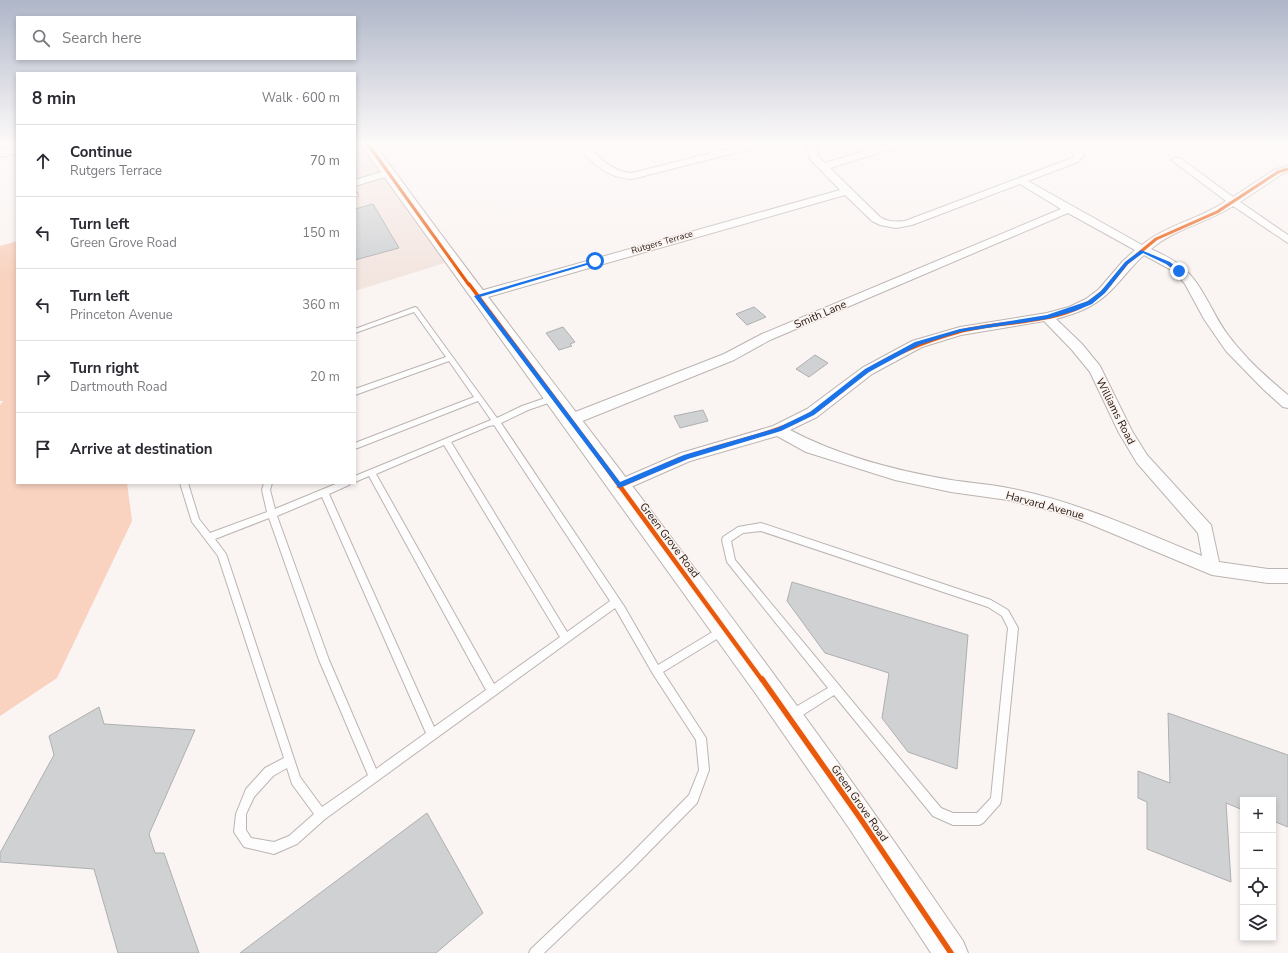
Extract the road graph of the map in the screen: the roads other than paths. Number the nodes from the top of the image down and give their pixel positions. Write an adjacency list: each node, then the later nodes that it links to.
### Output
1 (398, 187): 12 (street, Green Grove Road)
2 (843, 187): 7 (street)
3 (1004, 187): 7 (street)
4 (1032, 187): 9 (street)
5 (1212, 187): 8 (street)
6 (1254, 187): 8 (street)
7 (847, 191): 12 (street, Rutgers Terrace)
8 (1231, 202): 10 (street); 11 (street)
9 (1070, 209): 11 (street); 20 (street, Smith Lane)
10 (1288, 240)
11 (1143, 251): 13 (street); 19 (street)
12 (477, 296): 18 (street, Green Grove Road)
13 (1047, 317): 22 (street); 34 (street, Williams Road)
14 (356, 331): 15 (lane)
15 (450, 358): 16 (lane); 17 (lane)
16 (356, 392)
17 (479, 398): 21 (lane); 24 (lane)
18 (554, 398): 20 (street, Green Grove Road); 21 (lane)
19 (1288, 402)
20 (570, 420): 30 (street, Green Grove Road)
21 (496, 422): 23 (lane); 36 (lane)
22 (778, 430): 30 (street); 34 (street, Harvard Avenue)
23 (446, 441): 25 (lane); 38 (lane)
24 (356, 446)
25 (371, 472): 26 (lane); 41 (lane)
26 (356, 479)
27 (184, 484): 33 (lane)
28 (268, 484): 32 (lane)
29 (344, 484): 31 (lane)
30 (619, 486): 37 (street, Green Grove Road)
31 (324, 492): 32 (lane); 43 (lane)
32 (272, 514): 33 (lane); 45 (lane)
33 (209, 537): 44 (lane)
34 (1212, 568): 35 (street, Harvard Avenue)
35 (1288, 576)
36 (616, 602): 38 (lane); 39 (lane)
37 (725, 629): 39 (lane); 42 (street, Green Grove Road)
38 (566, 638): 41 (lane)
39 (656, 671): 47 (lane)
40 (835, 689): 40 (lane); 42 (lane)
41 (492, 691): 43 (lane)
42 (789, 717): 48 (street, Green Grove Road)
43 (432, 735): 45 (lane)
44 (289, 761): 46 (lane); 46 (lane)
45 (374, 776): 46 (lane)
46 (321, 815)
47 (534, 953)
48 (951, 953)

